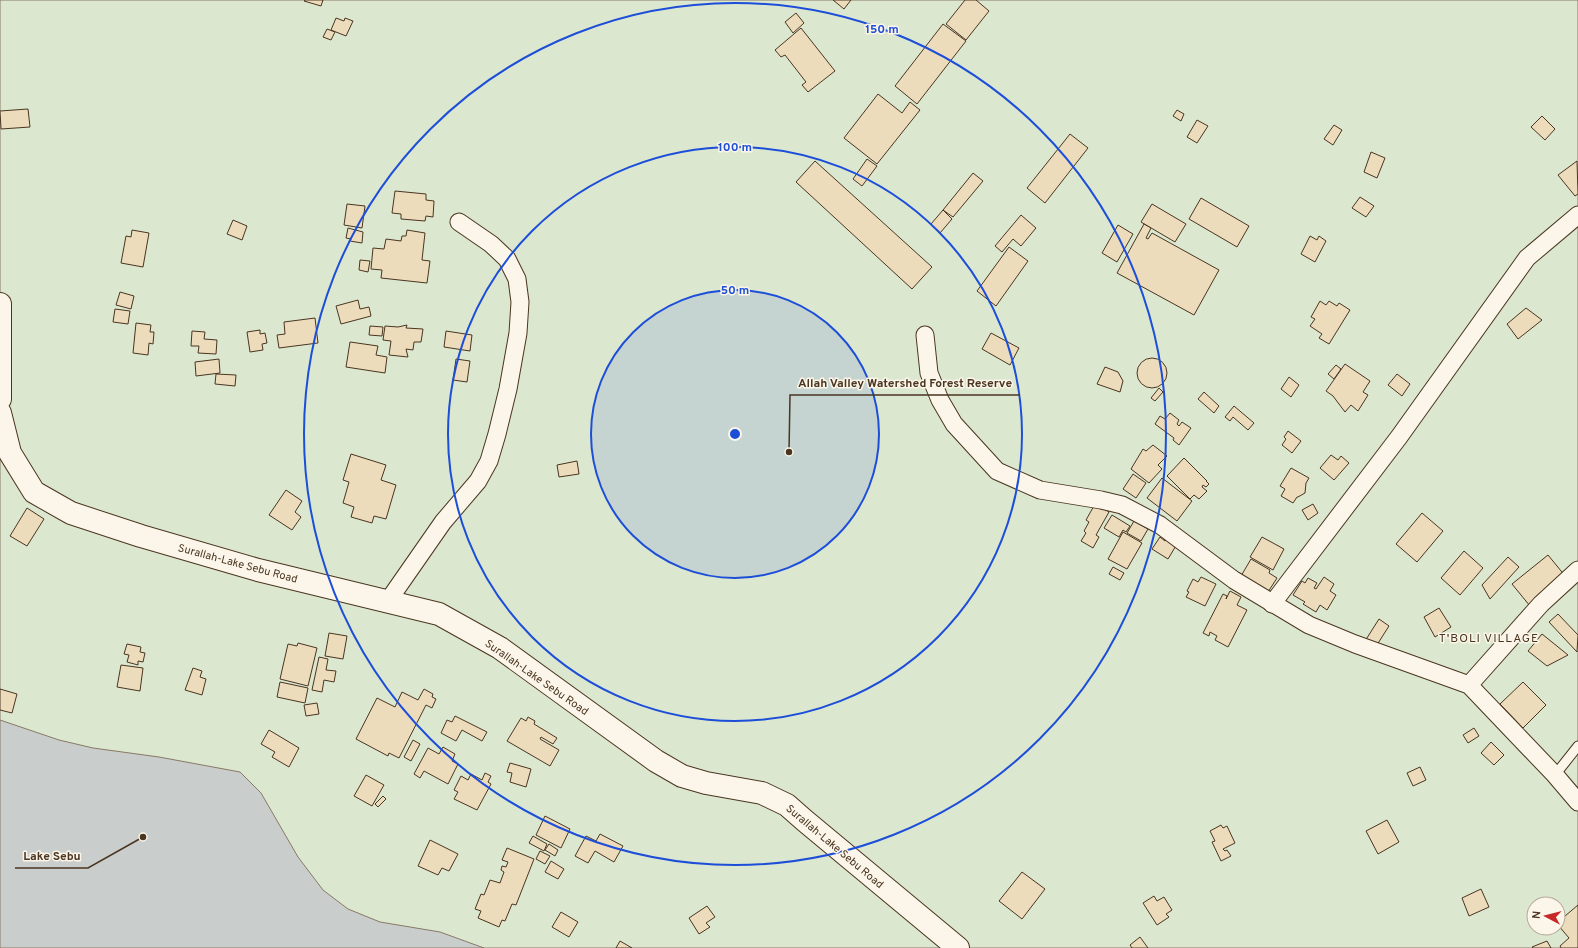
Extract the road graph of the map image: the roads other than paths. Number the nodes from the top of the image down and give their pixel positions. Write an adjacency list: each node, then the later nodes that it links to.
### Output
1 (1578, 215): 9 (street)
2 (459, 222): 8 (street)
3 (0, 304): 5 (main road)
4 (925, 335): 9 (street)
5 (0, 399)
6 (0, 413): 8 (main road, Surallah-Lake Sebu Road)
7 (1578, 570): 10 (street)
8 (388, 601): 14 (main road, Surallah-Lake Sebu Road)
9 (1272, 604): 10 (street)
10 (1469, 685): 12 (street)
11 (1578, 746): 12 (lane)
12 (1555, 775): 13 (street)
13 (1578, 802)
14 (958, 948)

